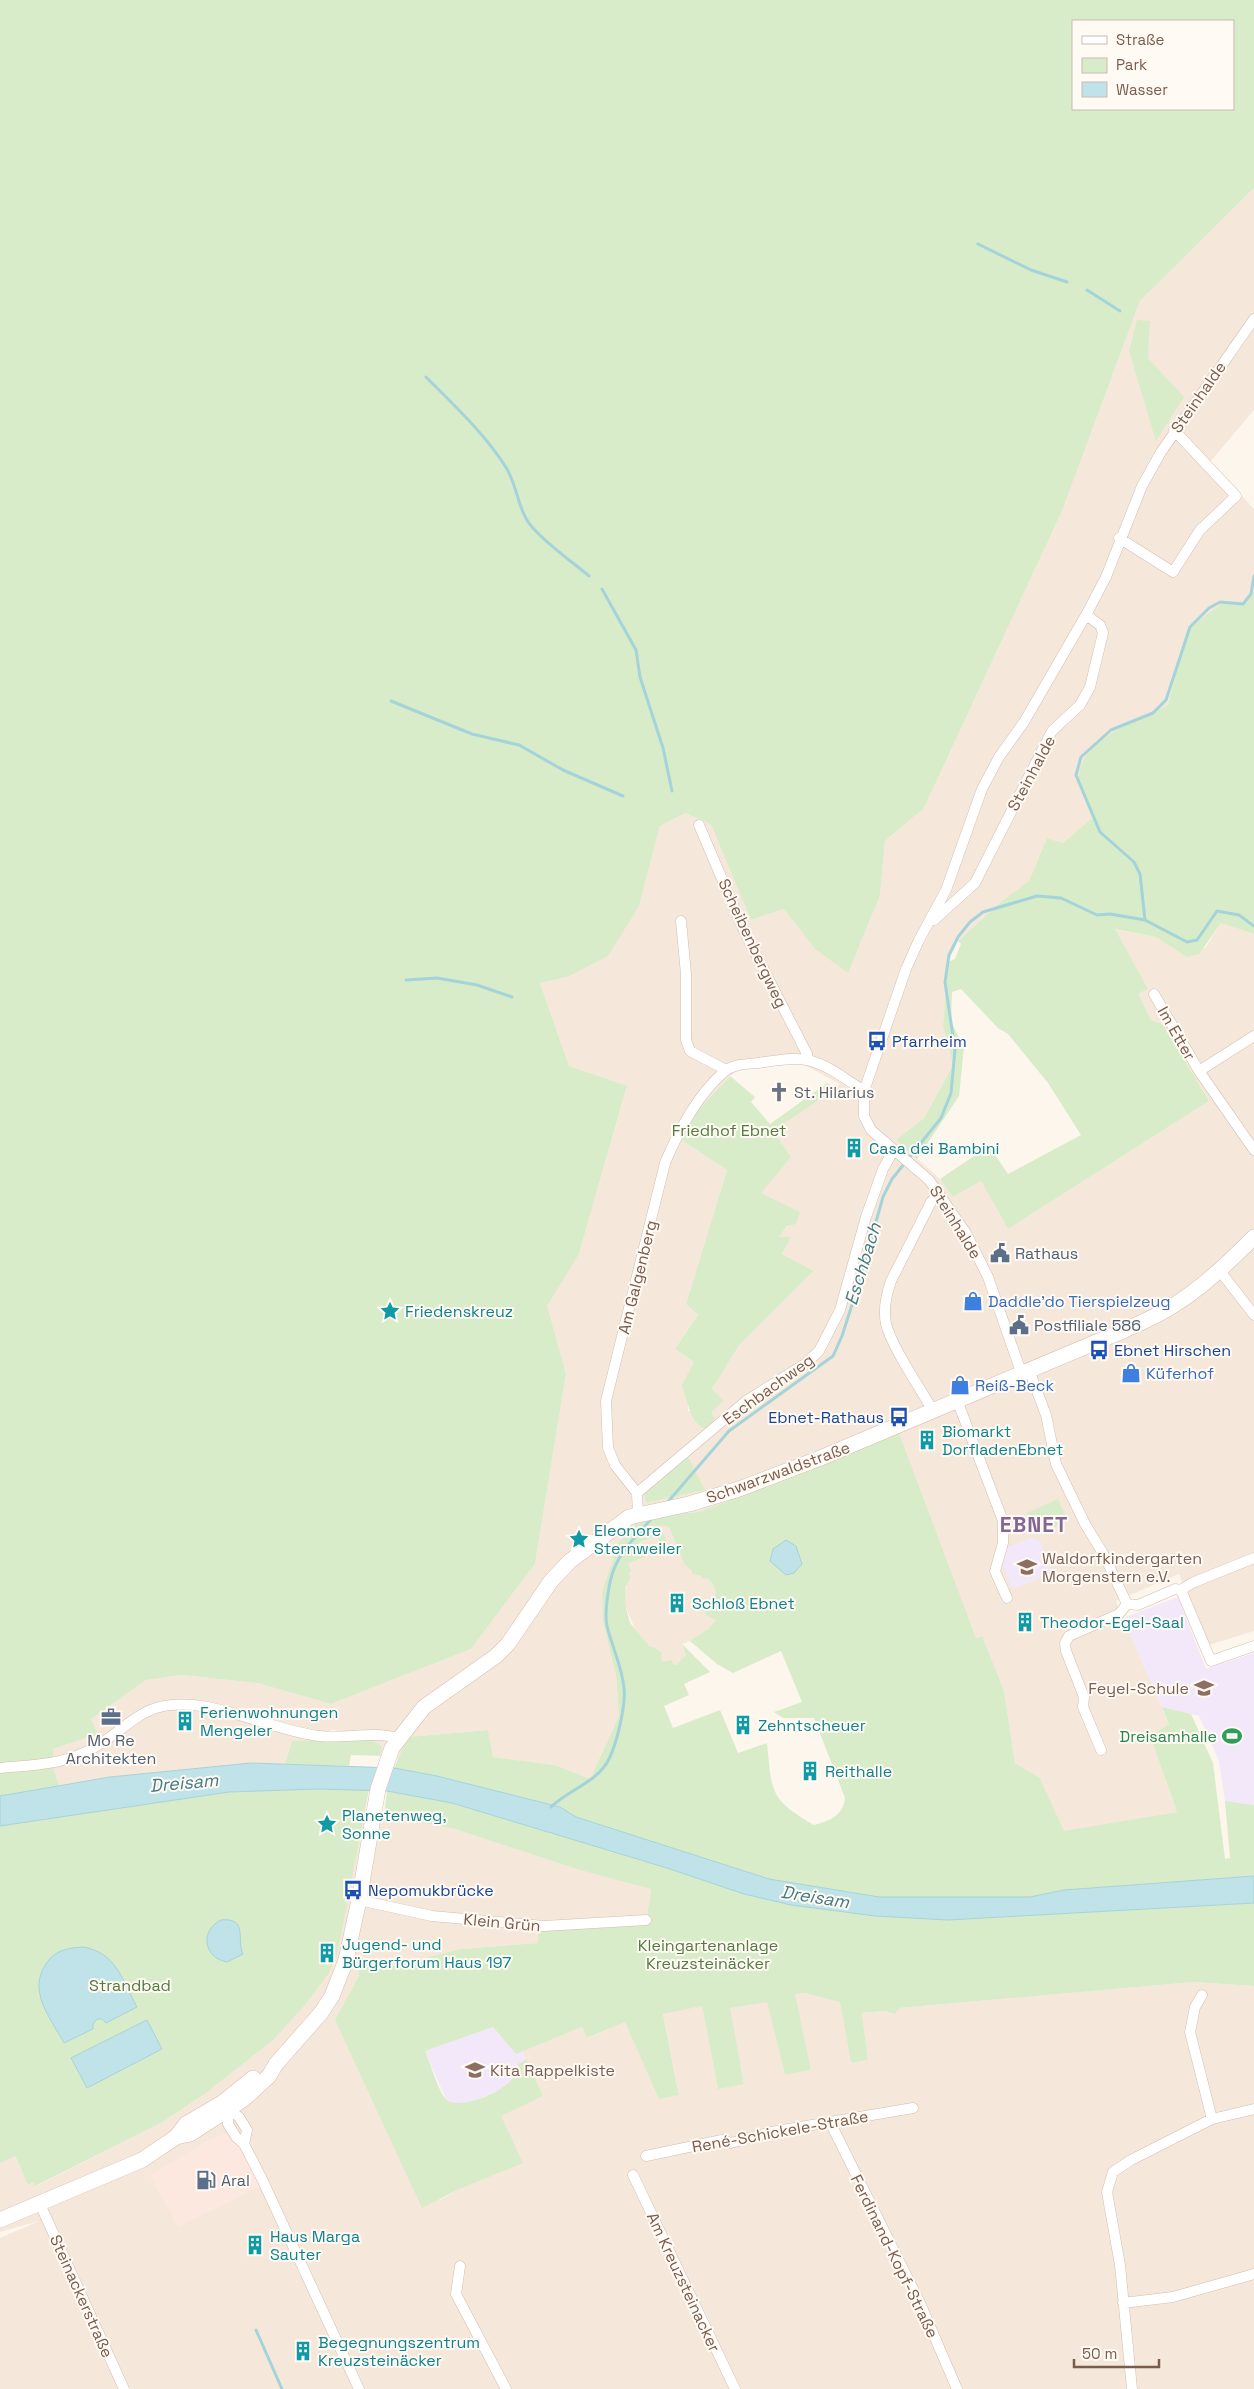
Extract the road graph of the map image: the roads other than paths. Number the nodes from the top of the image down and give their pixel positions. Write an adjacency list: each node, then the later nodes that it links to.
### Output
1 (1254, 319): 2 (street, Steinhalde)
2 (1174, 430): 3 (street, Steinhalde); 3 (street)
3 (1120, 538): 4 (street, Steinhalde)
4 (1086, 615): 7 (street, Steinhalde); 7 (street, Steinhalde)
5 (699, 824): 10 (street, Scheibenbergweg)
6 (681, 921): 11 (street)
7 (927, 926): 13 (street, Steinhalde)
8 (1154, 994): 12 (street, Im Etter)
9 (1254, 1036): 12 (street, Im Etter)
10 (808, 1060): 11 (street); 13 (street)
11 (726, 1070): 23 (street, Am Galgenberg)
12 (1199, 1071): 14 (street, Im Etter)
13 (864, 1090): 15 (street, Steinhalde)
14 (1254, 1150)
15 (896, 1153): 16 (street, Steinhalde); 23 (street, Eschbachweg)
16 (939, 1193): 20 (street, Steinhalde); 22 (street)
17 (1254, 1237): 18 (main road, Schwarzwaldstraße)
18 (1220, 1271): 19 (street); 20 (main road, Schwarzwaldstraße)
19 (1254, 1315)
20 (1025, 1371): 21 (main road, Schwarzwaldstraße); 28 (street, Steinhalde)
21 (957, 1400): 22 (main road, Schwarzwaldstraße); 27 (street)
22 (933, 1411): 24 (main road, Schwarzwaldstraße)
23 (637, 1493): 24 (street)
24 (641, 1514): 30 (main road, Schwarzwaldstraße)
25 (1254, 1558): 26 (street)
26 (1181, 1590): 28 (street); 29 (street)
27 (1007, 1598)
28 (1127, 1604): 31 (street)
29 (1254, 1646)
30 (398, 1738): 32 (street); 33 (main road, Schwarzwaldstraße)
31 (1101, 1750)
32 (0, 1768)
33 (359, 1900): 34 (street, Klein Grün); 36 (main road, Schwarzwaldstraße)
34 (646, 1920)
35 (1202, 1995): 39 (street)
36 (225, 2107): 43 (main road, Schwarzwaldstraße); 49 (street)
37 (914, 2108): 40 (street, René-Schickele-Straße)
38 (1254, 2109): 39 (street)
39 (1212, 2119): 47 (street)
40 (831, 2124): 41 (street, René-Schickele-Straße); 52 (street, Ferdinand-Kopf-Straße)
41 (646, 2156)
42 (633, 2175): 51 (street, Am Kreuzsteinacker)
43 (40, 2204): 44 (main road, Schwarzwaldstraße); 48 (street, Steinackerstraße)
44 (0, 2220)
45 (460, 2266): 50 (street)
46 (1254, 2274): 47 (street)
47 (1124, 2303): 53 (street)
48 (124, 2389)
49 (359, 2389)
50 (506, 2389)
51 (735, 2389)
52 (957, 2389)
53 (1132, 2389)

